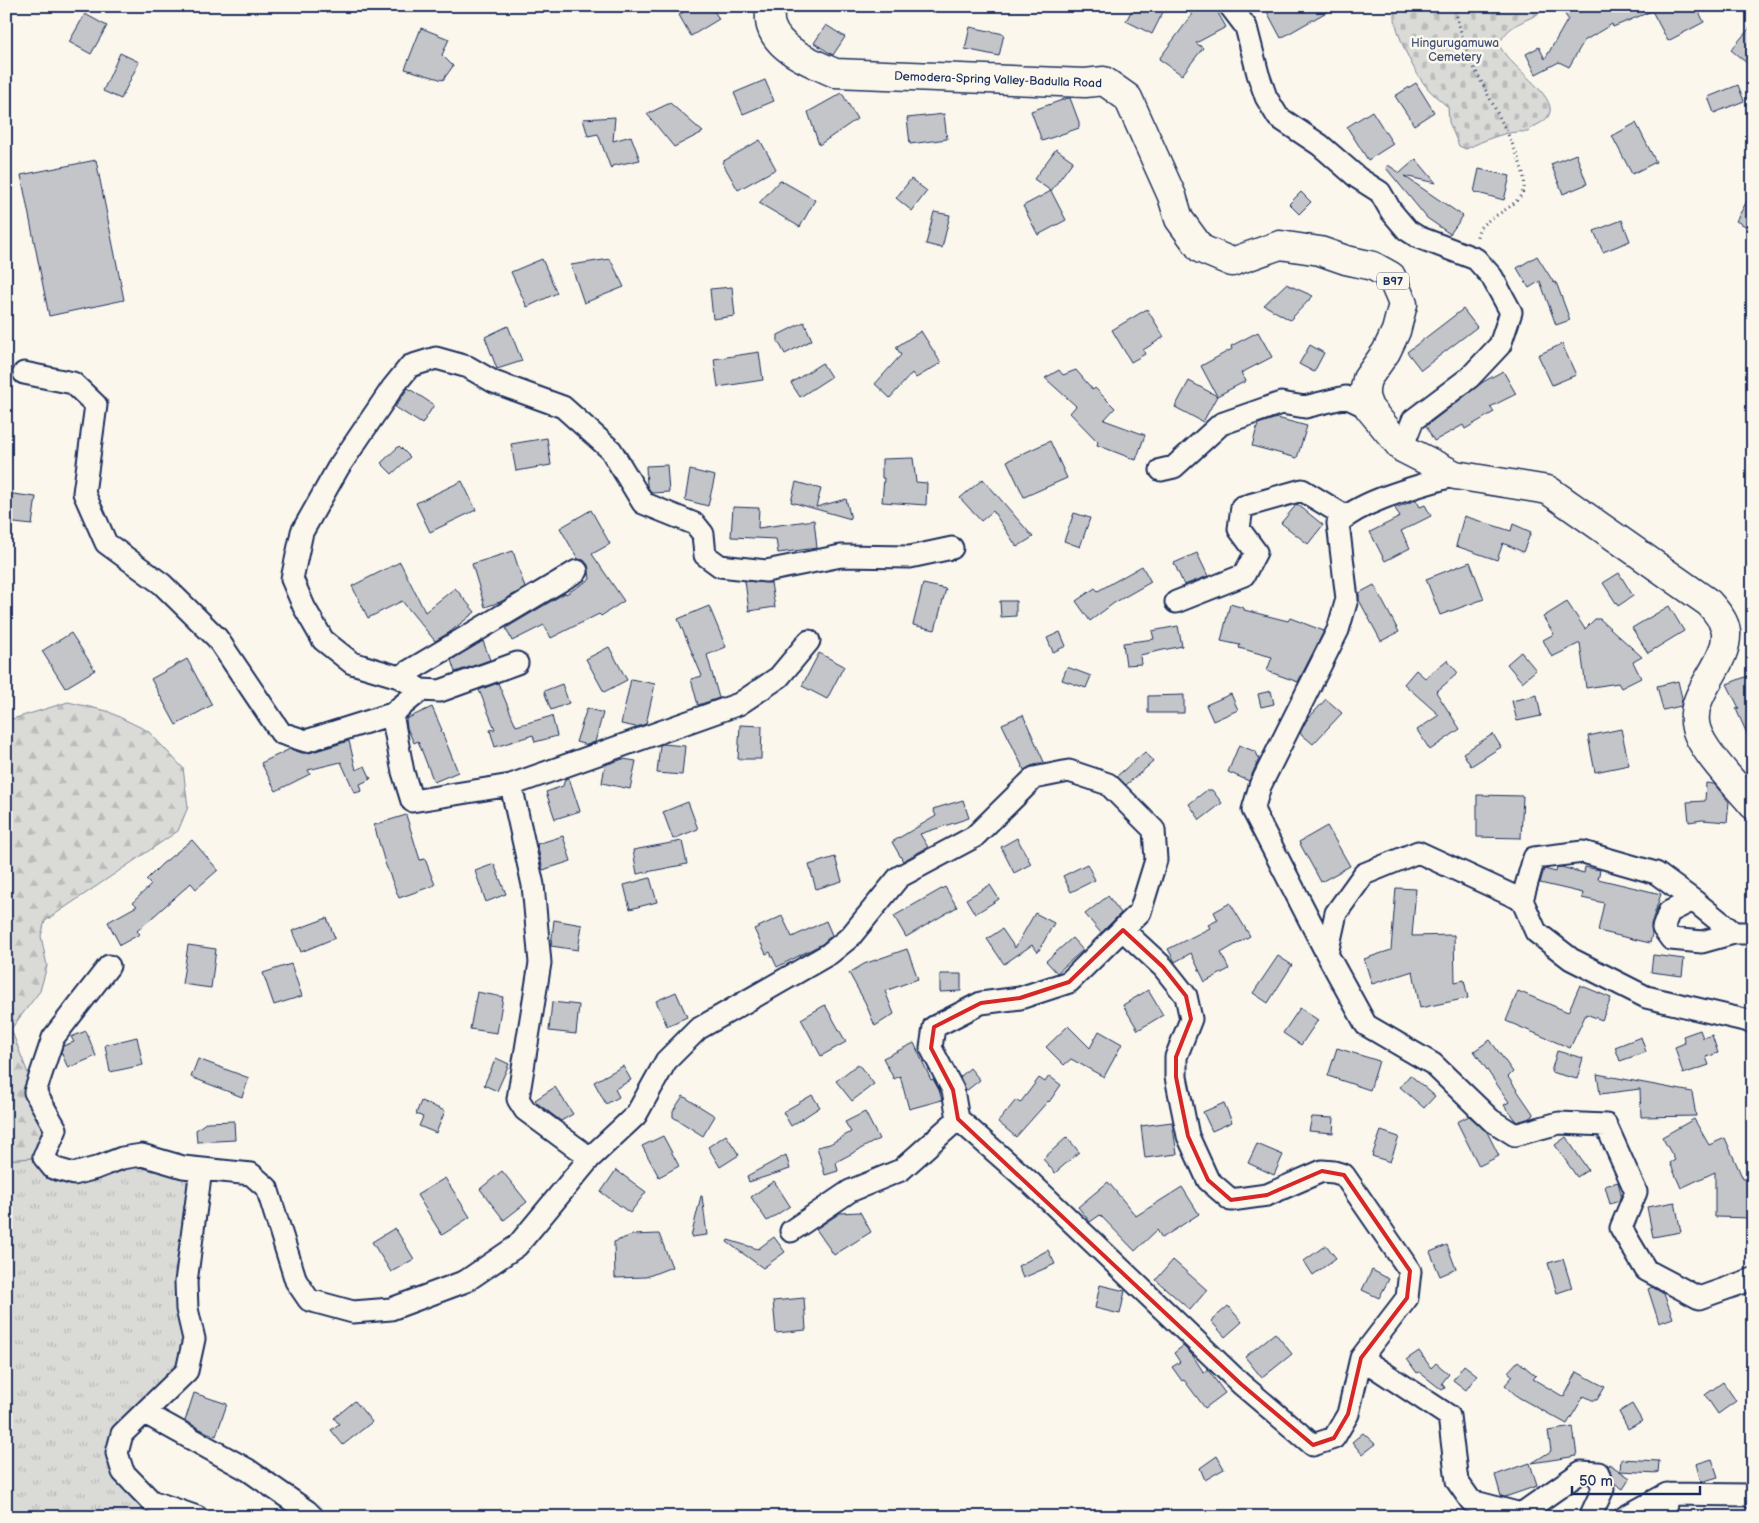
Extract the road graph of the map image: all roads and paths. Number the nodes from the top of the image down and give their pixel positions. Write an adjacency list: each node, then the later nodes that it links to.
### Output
1 (770, 6): 6 (main road, Demodera-Spring Valley-Badulla Road / B97)
2 (1230, 6): 4 (street)
3 (1454, 6): 4 (path)
4 (1470, 257): 7 (street)
5 (24, 373): 18 (street)
6 (1369, 408): 7 (main road); 8 (street)
7 (1402, 448): 9 (main road)
8 (1161, 470)
9 (1455, 475): 10 (street); 20 (main road)
10 (1345, 516): 13 (street); 25 (street)
11 (952, 548): 16 (street)
12 (577, 571): 16 (street)
13 (1176, 602)
14 (809, 641): 19 (street)
15 (517, 663): 17 (street)
16 (400, 677): 17 (street)
17 (421, 690): 18 (street)
18 (392, 714): 19 (street)
19 (511, 785): 29 (street)
20 (1753, 805)
21 (1522, 900): 22 (street); 25 (street); 27 (street)
22 (1693, 900): 24 (street); 24 (street)
23 (1123, 930): 28 (street); 29 (street); 33 (street)
24 (1743, 933)
25 (1326, 954): 32 (street)
26 (109, 966): 30 (street)
27 (1753, 1022)
28 (958, 1119): 31 (street); 33 (street)
29 (590, 1158): 30 (street)
30 (201, 1169): 34 (street)
31 (791, 1231)
32 (1753, 1279)
33 (1362, 1358): 39 (street)
34 (145, 1413): 37 (street); 38 (street)
35 (1667, 1494): 36 (street); 40 (street); 41 (street)
36 (1753, 1498)
37 (197, 1517)
38 (313, 1517)
39 (1590, 1517)
40 (1625, 1517)
41 (1661, 1517)

